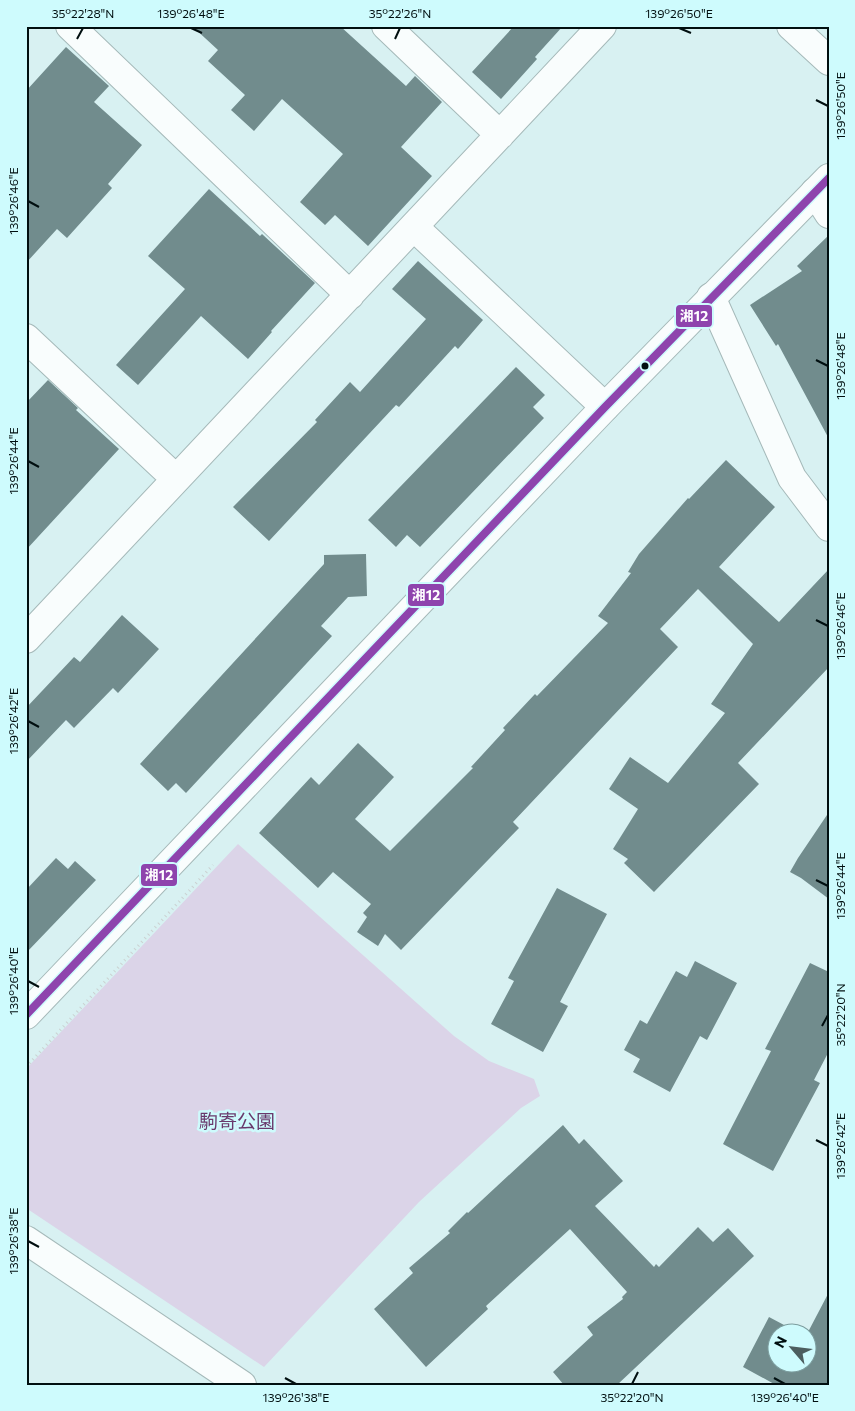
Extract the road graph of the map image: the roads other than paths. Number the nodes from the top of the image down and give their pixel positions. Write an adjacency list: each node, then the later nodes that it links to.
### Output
1 (70, 26): 9 (street)
2 (386, 26): 6 (street)
3 (602, 26): 6 (street)
4 (791, 26): 5 (street)
5 (829, 61)
6 (500, 135): 8 (street)
7 (824, 195): 10 (street)
8 (414, 227): 9 (street); 12 (street)
9 (350, 295): 13 (street)
10 (711, 297): 12 (street); 14 (street)
11 (26, 338): 13 (street)
12 (605, 407): 16 (street)
13 (176, 478): 15 (street)
14 (829, 528)
15 (27, 638)
16 (26, 1015)
17 (26, 1240): 18 (street)
18 (242, 1385)

